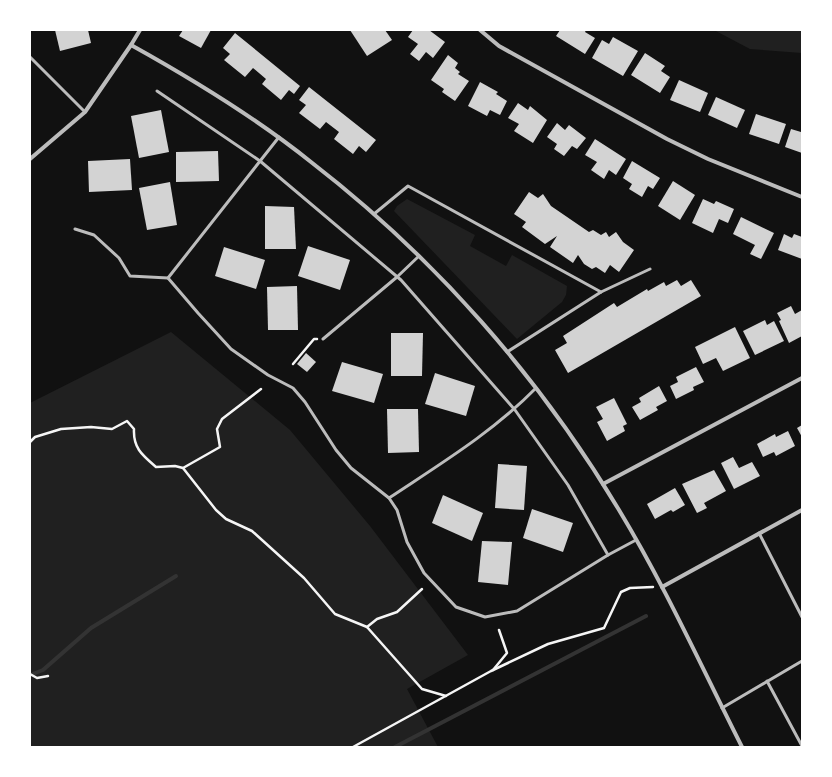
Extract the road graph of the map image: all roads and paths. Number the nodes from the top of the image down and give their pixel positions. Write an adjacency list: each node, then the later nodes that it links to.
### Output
1 (140, 30): 3 (street)
2 (480, 30): 10 (street)
3 (132, 45): 6 (street); 7 (street)
4 (30, 57): 6 (lane)
5 (157, 91): 9 (lane)
6 (85, 112): 8 (street)
7 (279, 137): 9 (lane); 11 (street)
8 (30, 159)
9 (260, 161): 15 (lane); 16 (lane)
10 (802, 197)
11 (374, 214): 13 (street); 17 (lane)
12 (75, 229): 16 (lane)
13 (419, 256): 15 (lane); 19 (street)
14 (650, 268): 17 (lane)
15 (397, 277): 18 (lane); 24 (lane)
16 (168, 278): 28 (lane)
17 (600, 292): 19 (lane)
18 (323, 339): 20 (path)
19 (507, 352): 22 (street)
20 (293, 364)
21 (802, 378): 27 (street)
22 (536, 388): 24 (lane); 27 (street)
23 (261, 389): 26 (path)
24 (515, 410): 28 (lane); 32 (lane)
25 (30, 442): 26 (path)
26 (183, 468): 36 (path)
27 (603, 484): 31 (street)
28 (389, 498): 32 (lane)
29 (802, 510): 30 (street)
30 (760, 533): 33 (street); 35 (lane)
31 (636, 540): 32 (lane); 33 (street)
32 (608, 555)
33 (662, 587): 39 (path); 44 (street)
34 (422, 589): 36 (path)
35 (802, 618)
36 (367, 627): 43 (path)
37 (499, 630): 39 (path)
38 (802, 661): 42 (lane)
39 (492, 671): 43 (path)
40 (30, 674): 41 (path)
41 (48, 676)
42 (768, 681): 44 (lane); 45 (lane)
43 (446, 696): 46 (path)
44 (722, 708): 47 (street)
45 (802, 746)
46 (353, 747)
47 (742, 747)

